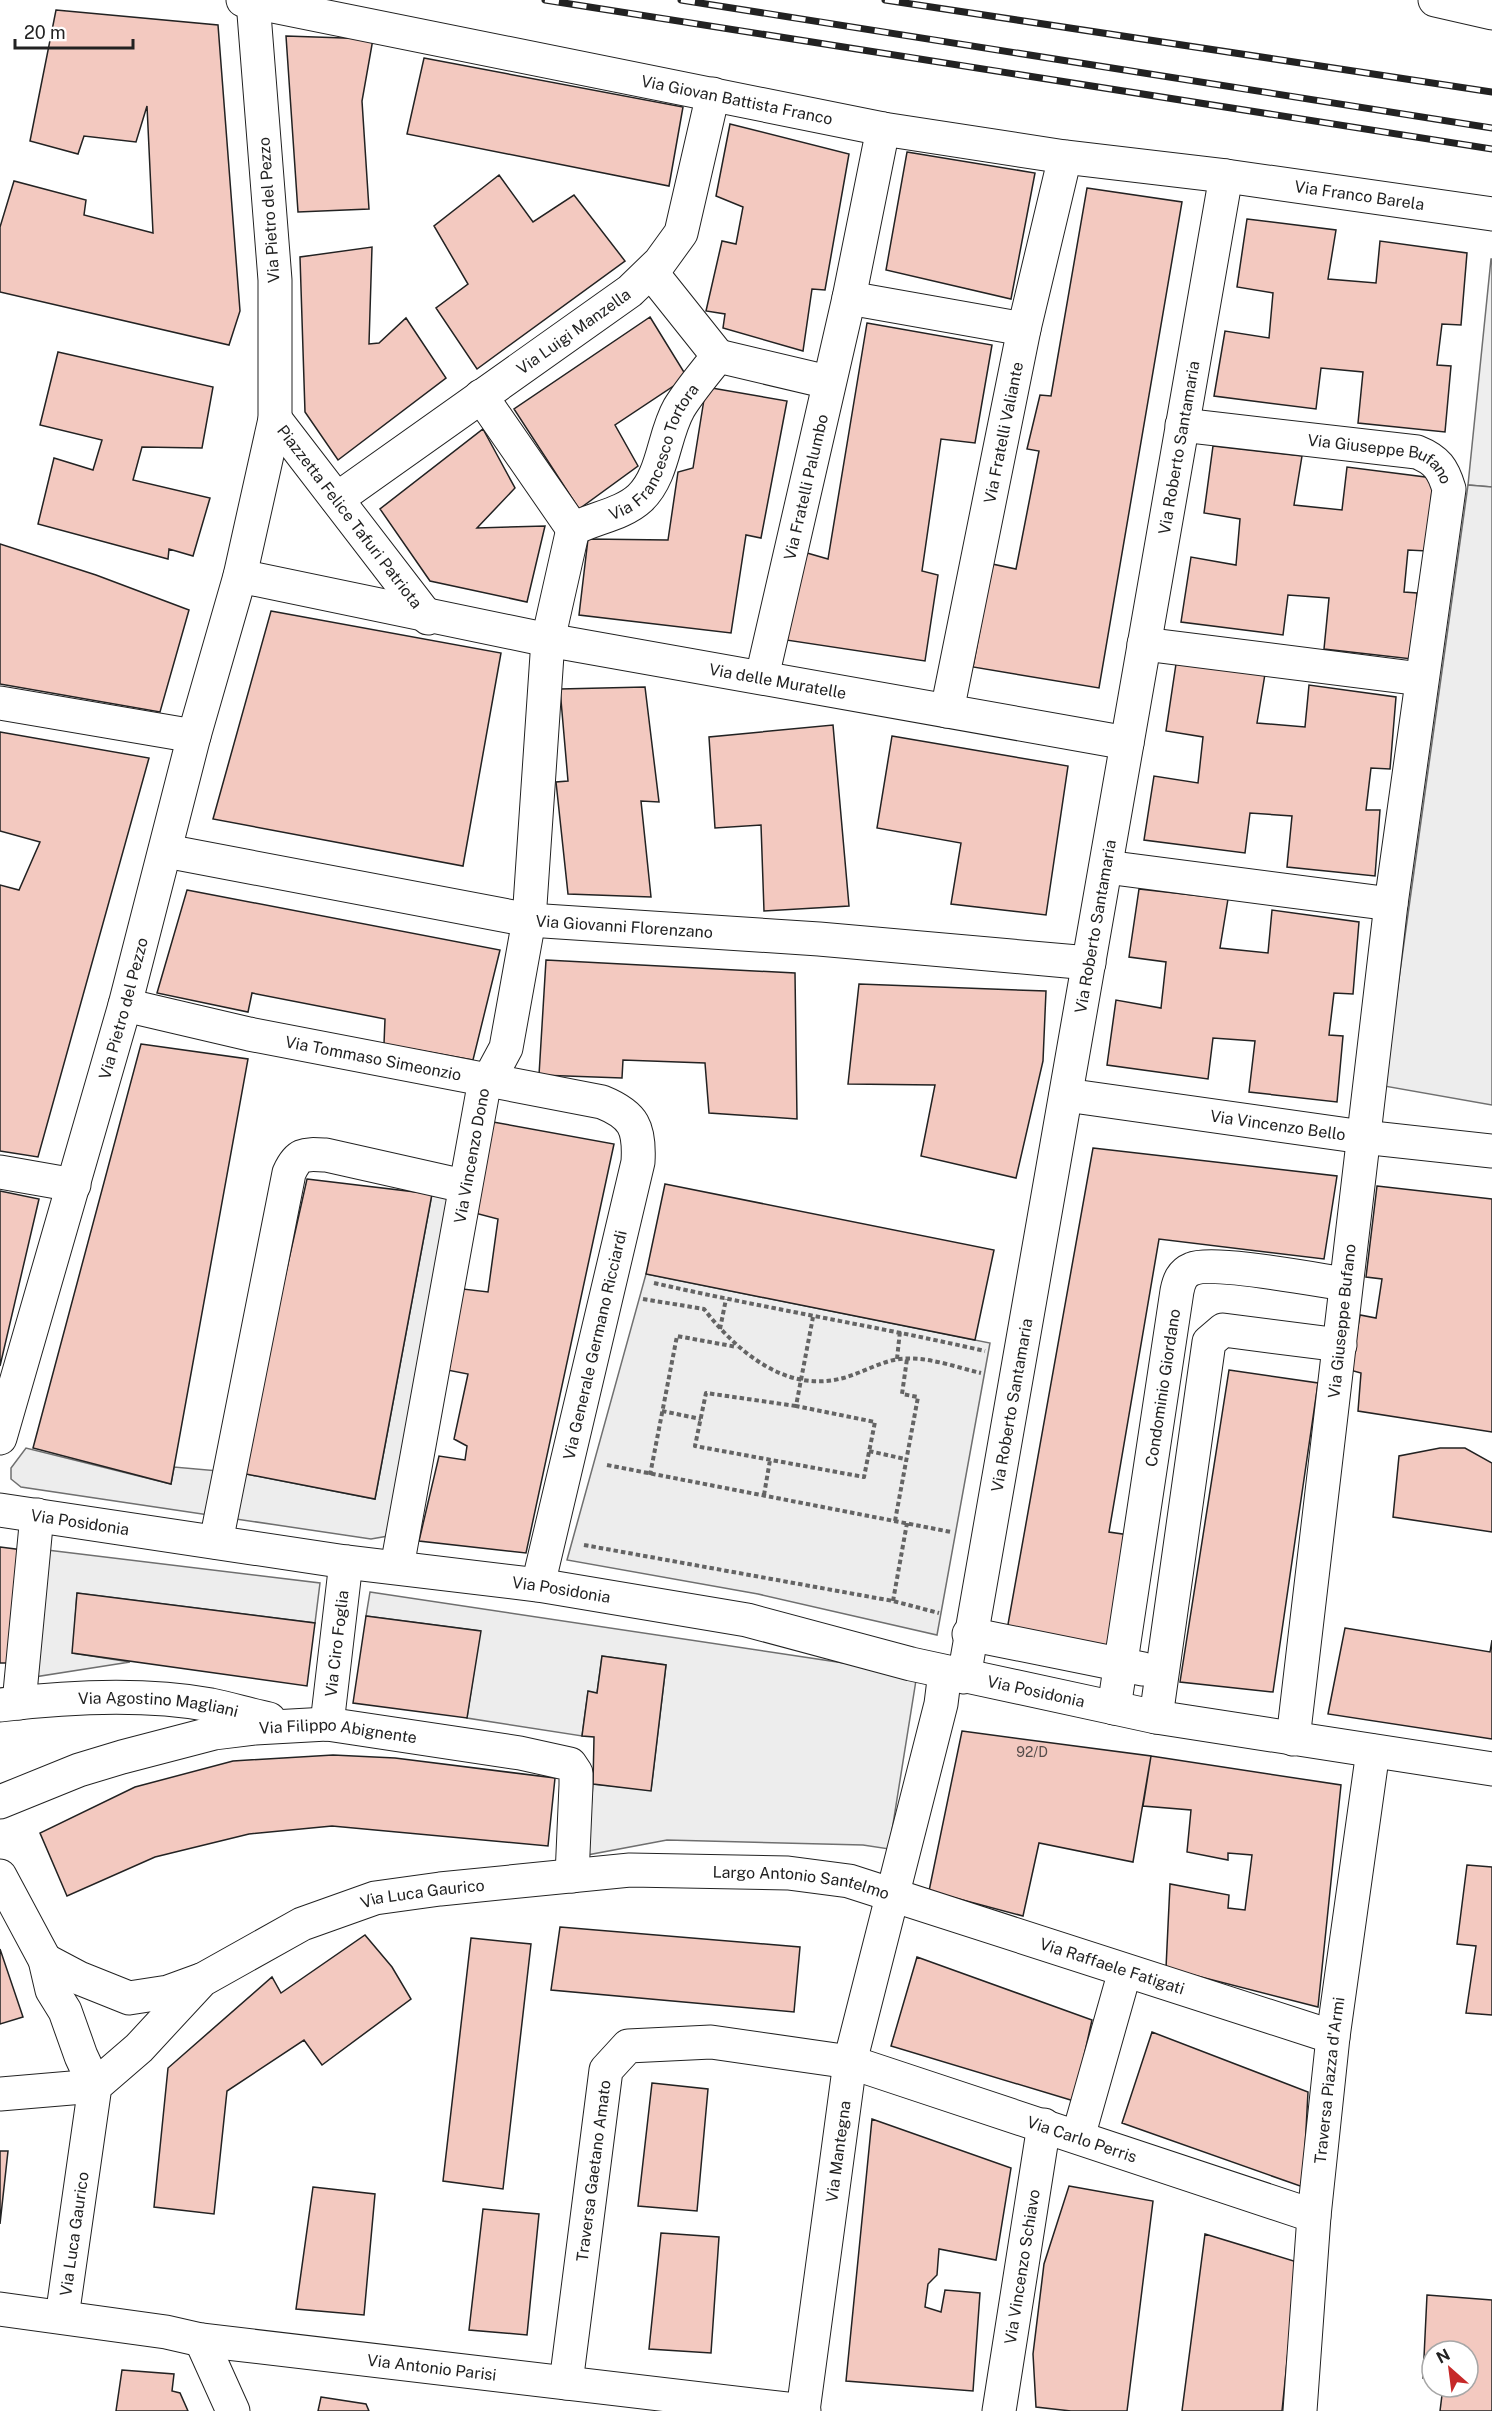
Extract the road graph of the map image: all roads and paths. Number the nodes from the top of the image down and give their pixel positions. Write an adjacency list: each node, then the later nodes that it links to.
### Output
1 (1435, 0): 3 (street)
2 (248, 1): 4 (street, Via Giovan Battista Franco); 15 (street, Via Pietro del Pezzo)
3 (1492, 13)
4 (713, 94): 5 (street, Via Giovan Battista Franco); 9 (street, Via Luigi Manzella)
5 (882, 129): 6 (street, Via Giovan Battista Franco); 10 (street, Via Fratelli Palumbo)
6 (1065, 157): 7 (street, Via Giovan Battista Franco); 11 (street, Via Fratelli Valiante)
7 (1226, 176): 8 (street, Via Franco Barela); 16 (street, Via Roberto Santamaria)
8 (1492, 214)
9 (651, 272): 12 (street); 14 (street, Via Luigi Manzella)
10 (849, 298): 11 (street); 13 (street, Via Fratelli Palumbo)
11 (1024, 329): 26 (street, Via Fratelli Valiante)
12 (718, 356): 13 (street); 18 (street, Via Francesco Tortora)
13 (828, 382): 23 (street, Via Fratelli Palumbo)
14 (481, 396): 17 (street, Via Luigi Manzella); 18 (street)
15 (275, 419): 17 (street, Piazzetta Felice Tafuri Patriota); 19 (street, Piazzetta Felice Tafuri Patriota)
16 (1182, 425): 22 (street, Via Roberto Santamaria); 24 (street, Via Giuseppe Bufano)
17 (337, 500): 20 (street, Piazzetta Felice Tafuri Patriota)
18 (573, 529): 21 (street)
19 (240, 576): 20 (street, Piazzetta Felice Tafuri Patriota); 27 (street, Via Pietro del Pezzo)
20 (428, 618): 21 (street, Via delle Muratelle)
21 (548, 640): 23 (street, Via delle Muratelle); 32 (street, Via Vincenzo Dono)
22 (1144, 644): 24 (street); 28 (street, Via Roberto Santamaria)
23 (762, 677): 26 (street, Via delle Muratelle)
24 (1421, 679): 31 (street, Via Giuseppe Bufano)
25 (0, 703): 27 (street)
26 (947, 711): 28 (street, Via delle Muratelle)
27 (194, 736): 29 (street, Via Pietro del Pezzo)
28 (1127, 743): 30 (street, Via Roberto Santamaria)
29 (166, 851): 32 (street, Via Giovanni Florenzano); 34 (street, Via Pietro del Pezzo)
30 (1106, 867): 31 (street); 33 (street, Via Roberto Santamaria)
31 (1392, 904): 38 (street, Via Giuseppe Bufano)
32 (529, 921): 33 (street, Via Giovanni Florenzano); 35 (street, Via Vincenzo Dono)
33 (1089, 963): 36 (street, Via Roberto Santamaria)
34 (125, 1005): 35 (street, Via Tommaso Simeonzio); 41 (street, Via Pietro del Pezzo)
35 (485, 1080): 37 (street, Via Tommaso Simeonzio); 42 (street, Via Vincenzo Dono)
36 (1066, 1095): 38 (street, Via Vincenzo Bello); 79 (street, Via Roberto Santamaria)
37 (621, 1110): 76 (street, Via Generale Germano Ricciardi)
38 (1363, 1137): 39 (street, Via Vincenzo Bello); 44 (street, Via Giuseppe Bufano)
39 (1492, 1151)
40 (0, 1172): 41 (street)
41 (74, 1185): 60 (street, Via Pietro del Pezzo)
42 (464, 1186): 72 (street); 75 (street, Via Vincenzo Dono)
43 (654, 1283): 46 (path)
44 (1345, 1284): 50 (street, Via Giuseppe Bufano); 80 (street, Condominio Giordano)
45 (639, 1299): 48 (path)
46 (726, 1299): 47 (path); 48 (path)
47 (813, 1317): 49 (path); 56 (path)
48 (720, 1329): 51 (path)
49 (900, 1332): 52 (path); 53 (path)
50 (1340, 1345): 81 (street); 88 (street, Via Giuseppe Bufano)
51 (738, 1347): 56 (path); 58 (path)
52 (987, 1352)
53 (897, 1359): 54 (path); 56 (path)
54 (908, 1359): 55 (path); 62 (path)
55 (983, 1373)
56 (800, 1380): 57 (path)
57 (796, 1406): 59 (path); 61 (path)
58 (662, 1411): 59 (path); 65 (path)
59 (701, 1419): 63 (path)
60 (0, 1438)
61 (869, 1451): 62 (path); 63 (path)
62 (905, 1459): 69 (path)
63 (770, 1460): 66 (path)
64 (607, 1466): 65 (path)
65 (650, 1475): 66 (path)
66 (764, 1495): 69 (path)
67 (0, 1510): 68 (street, Via Posidonia)
68 (37, 1515): 72 (street, Via Posidonia); 83 (street, Via Agostino Magliani)
69 (895, 1521): 70 (path)
70 (907, 1523): 71 (path); 77 (path)
71 (956, 1533)
72 (216, 1542): 74 (street, Via Posidonia)
73 (579, 1544): 77 (path)
74 (346, 1562): 75 (street, Via Posidonia); 86 (street, Via Ciro Foglia)
75 (397, 1567): 76 (street, Via Posidonia)
76 (538, 1585): 82 (street, Via Posidonia)
77 (893, 1601): 78 (path)
78 (941, 1613)
79 (969, 1634): 80 (street); 82 (street, Via Roberto Santamaria)
80 (1121, 1666): 81 (street); 84 (street)
81 (1163, 1672): 85 (street)
82 (955, 1674): 84 (street, Via Posidonia); 95 (street, Largo Antonio Santelmo)
83 (9, 1704): 87 (street, Via Agostino Magliani)
84 (1114, 1708): 85 (street, Via Posidonia)
85 (1156, 1717): 88 (street, Via Posidonia)
86 (327, 1724): 87 (street, Via Filippo Abignente); 94 (street, Via Filippo Abignente)
87 (294, 1725): 91 (street, Via Filippo Abignente)
88 (1293, 1739): 89 (street, Via Posidonia)
89 (1373, 1751): 90 (street, Via Posidonia); 99 (street, Traversa Piazza d'Armi)
90 (1492, 1769)
91 (0, 1802)
92 (661, 1869): 94 (street, Via Luca Gaurico); 95 (street, Largo Antonio Santelmo)
93 (0, 1876): 96 (street)
94 (572, 1876): 98 (street, Via Luca Gaurico)
95 (894, 1893): 97 (street, Via Raffaele Fatigati); 100 (street, Via Mantegna)
96 (45, 1960): 98 (street, Via Luca Gaurico); 101 (street)
97 (1125, 1971): 99 (street, Via Raffaele Fatigati); 104 (street)
98 (202, 1980): 101 (street, Via Luca Gaurico)
99 (1333, 2037): 105 (street, Traversa Piazza d'Armi)
100 (850, 2062): 103 (street, Via Carlo Perris); 109 (street, Traversa Gaetano Amato); 111 (street, Via Mantegna)
101 (95, 2086): 102 (street); 107 (street, Via Luca Gaurico)
102 (0, 2094)
103 (1044, 2125): 104 (street, Via Carlo Perris); 112 (street, Via Vincenzo Schiavo)
104 (1078, 2137): 105 (street, Via Carlo Perris)
105 (1314, 2216): 113 (street, Traversa Piazza d'Armi)
106 (0, 2309): 107 (street, Via Antonio Parisi)
107 (62, 2317): 108 (street, Via Antonio Parisi)
108 (201, 2340): 109 (street, Via Antonio Parisi); 110 (street)
109 (566, 2383): 111 (street, Via Antonio Parisi)
110 (233, 2411)
111 (804, 2411)
112 (999, 2411)
113 (1300, 2411)

